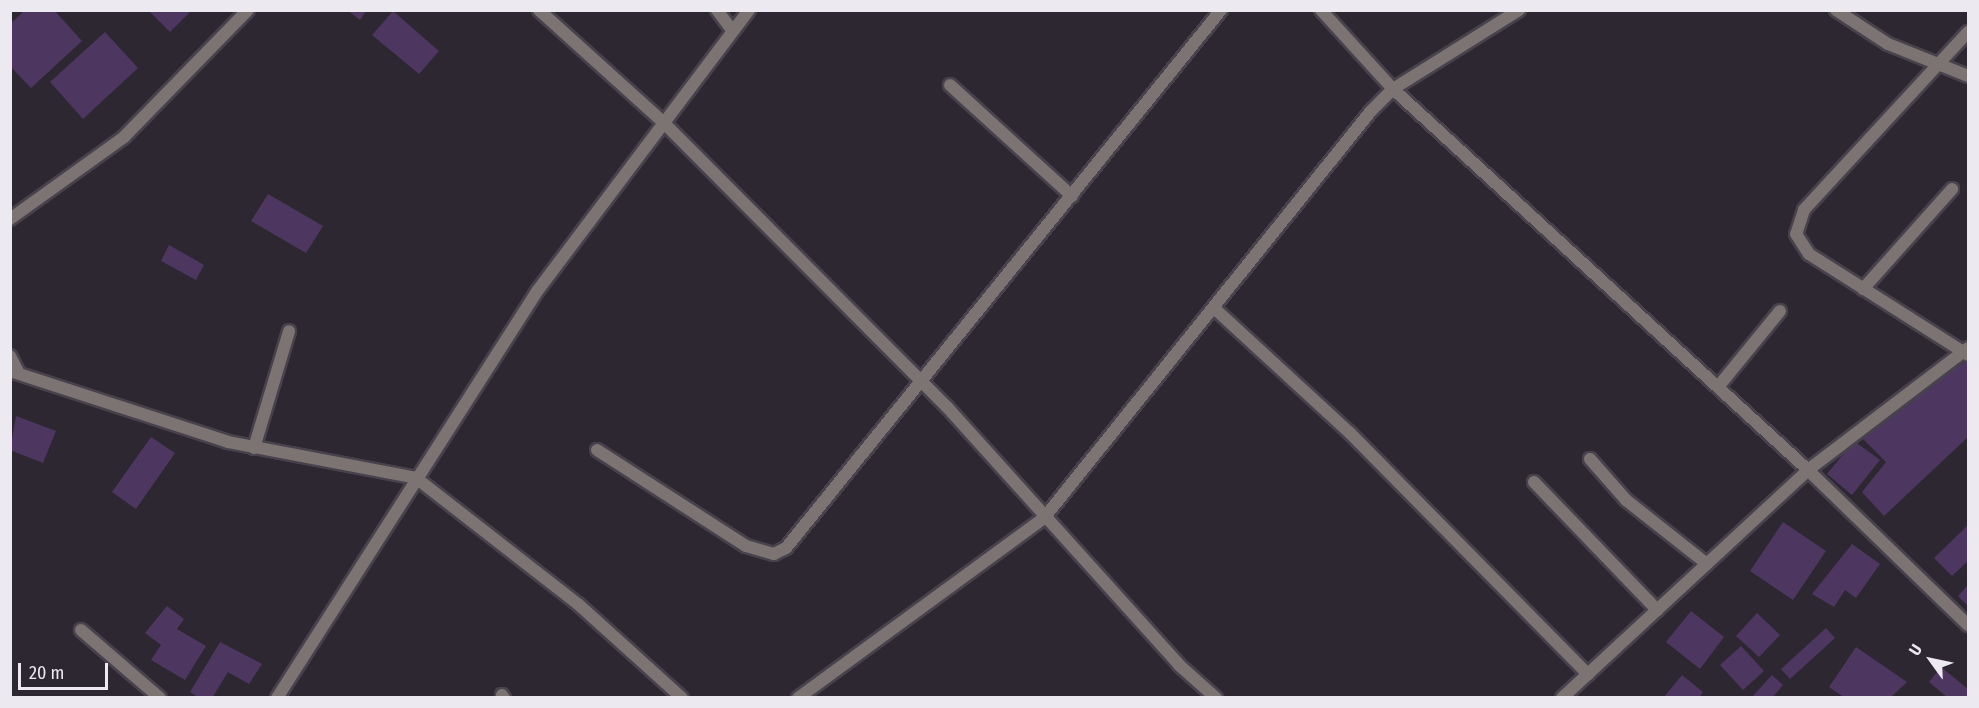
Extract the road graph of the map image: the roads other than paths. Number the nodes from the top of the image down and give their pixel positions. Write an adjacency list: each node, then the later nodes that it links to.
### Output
1 (249, 10): 18 (street)
2 (539, 10): 15 (street)
3 (717, 10): 9 (street)
4 (749, 10): 9 (street)
5 (1221, 10): 17 (street)
6 (1321, 10): 14 (street)
7 (1519, 10): 14 (street)
8 (1836, 10): 11 (street)
9 (733, 31): 15 (street)
10 (1968, 32): 11 (street)
11 (1941, 65): 12 (street); 19 (street)
12 (1968, 76)
13 (950, 85): 17 (street)
14 (1394, 89): 20 (street); 27 (street)
15 (662, 121): 26 (street); 32 (street)
16 (1952, 189): 19 (street)
17 (1072, 196): 26 (street)
18 (10, 219)
19 (1863, 289): 23 (street)
20 (1215, 309): 34 (street); 39 (street)
21 (1780, 311): 27 (street)
22 (289, 331): 28 (street)
23 (1967, 352): 31 (street)
24 (10, 356): 25 (street)
25 (14, 372): 28 (street)
26 (919, 379): 29 (street); 34 (street)
27 (1718, 387): 31 (street)
28 (254, 448): 32 (street)
29 (597, 450)
30 (1590, 459): 35 (street)
31 (1808, 470): 35 (street); 37 (street)
32 (416, 478): 41 (street); 42 (street)
33 (1534, 482): 36 (street)
34 (1044, 518): 43 (street); 44 (street)
35 (1707, 564): 36 (street)
36 (1657, 610): 39 (street)
37 (1968, 625)
38 (81, 630): 40 (street)
39 (1588, 674): 45 (street)
40 (160, 698)
41 (277, 698)
42 (682, 698)
43 (798, 698)
44 (1216, 698)
45 (1562, 698)

